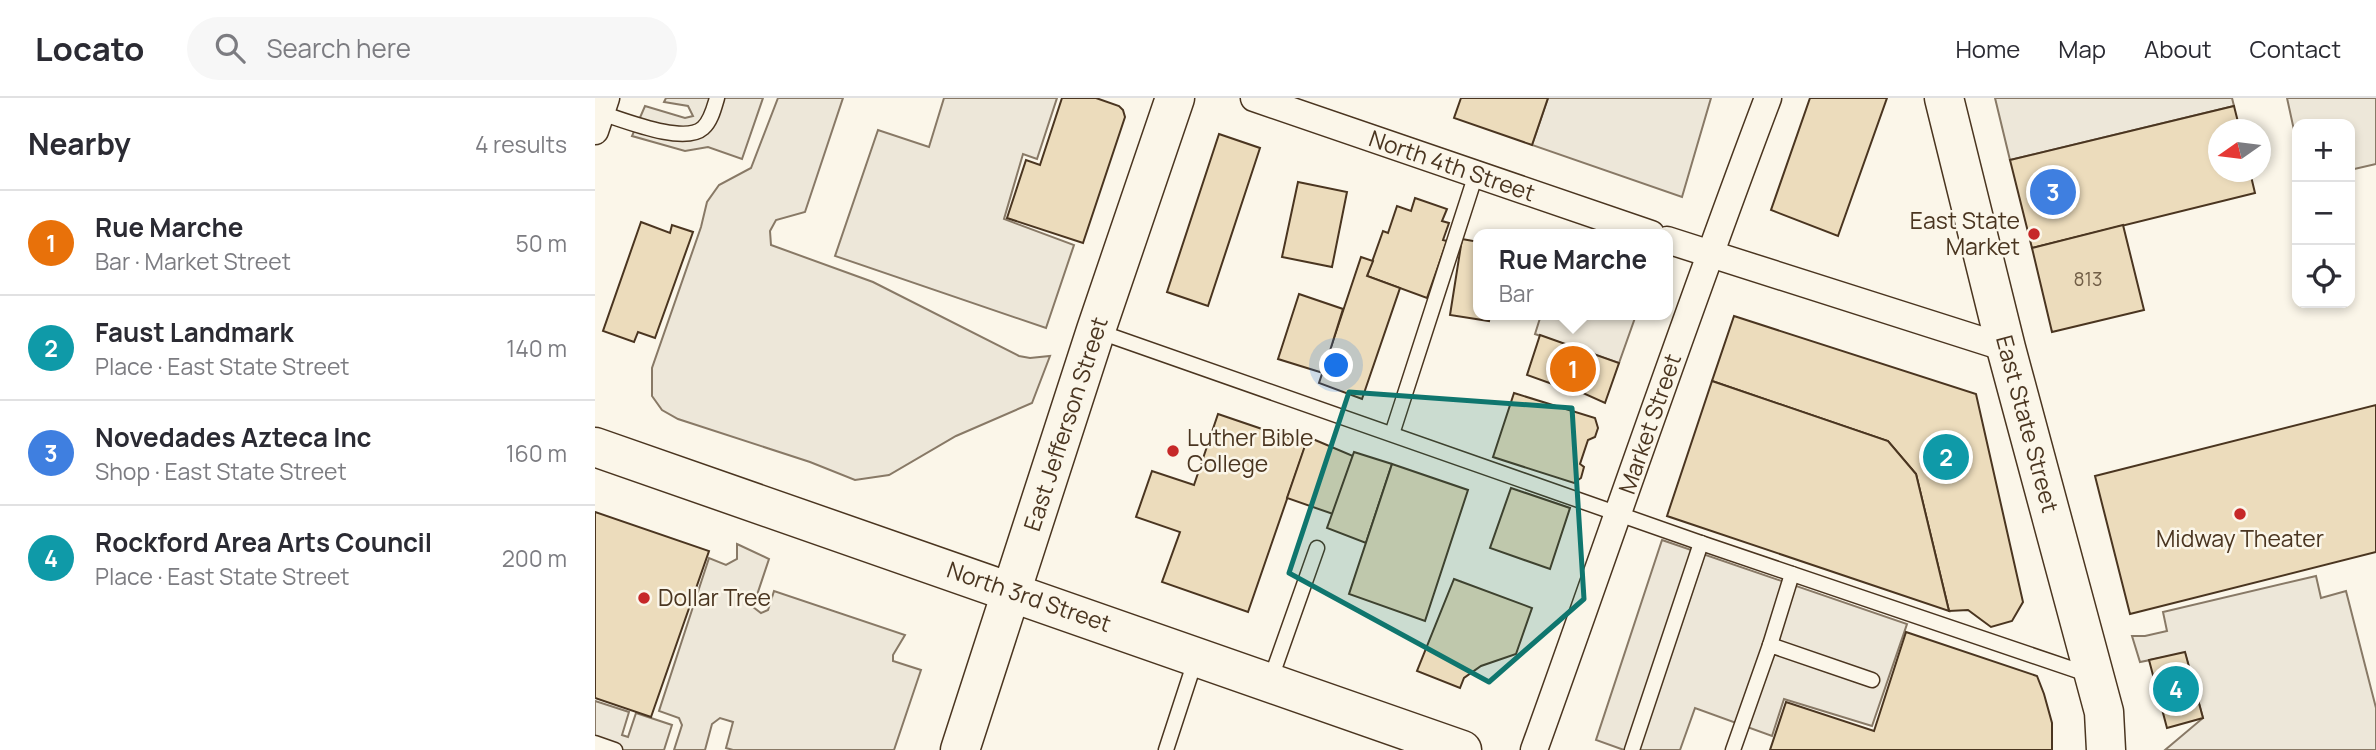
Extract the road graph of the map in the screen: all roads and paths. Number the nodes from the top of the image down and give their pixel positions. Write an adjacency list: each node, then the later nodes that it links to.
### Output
1 (717, 98): 6 (lane)
2 (1175, 98): 11 (main road, East Jefferson Street)
3 (1254, 98): 7 (street, North 4th Street)
4 (1768, 98): 10 (street, Market Street)
5 (1944, 98): 12 (main road, East State Street)
6 (601, 114)
7 (1476, 174): 8 (street, North 4th Street); 13 (lane)
8 (1636, 229)
9 (1673, 242): 10 (street)
10 (1709, 255): 12 (street); 15 (street, Market Street)
11 (1096, 330): 13 (lane); 19 (main road, East Jefferson Street)
12 (2006, 348): 22 (main road, East State Street)
13 (1392, 434): 15 (lane)
14 (595, 447): 19 (main road, North 3rd Street)
15 (1619, 514): 16 (lane); 30 (street, Market Street)
16 (1701, 543): 18 (lane); 31 (lane)
17 (1317, 548): 24 (lane)
18 (1792, 574): 20 (lane); 22 (lane)
19 (1012, 591): 21 (main road, North 3rd Street); 27 (main road, East Jefferson Street)
20 (1770, 645): 23 (lane); 32 (lane)
21 (1196, 656): 24 (main road, North 3rd Street); 28 (lane)
22 (2094, 677): 33 (main road, East State Street)
23 (1872, 680)
24 (1269, 682): 29 (main road, North 3rd Street)
25 (595, 743): 26 (lane)
26 (615, 750)
27 (960, 750)
28 (1166, 750)
29 (1462, 750)
30 (1534, 750)
31 (1632, 750)
32 (1733, 750)
33 (2106, 750)

